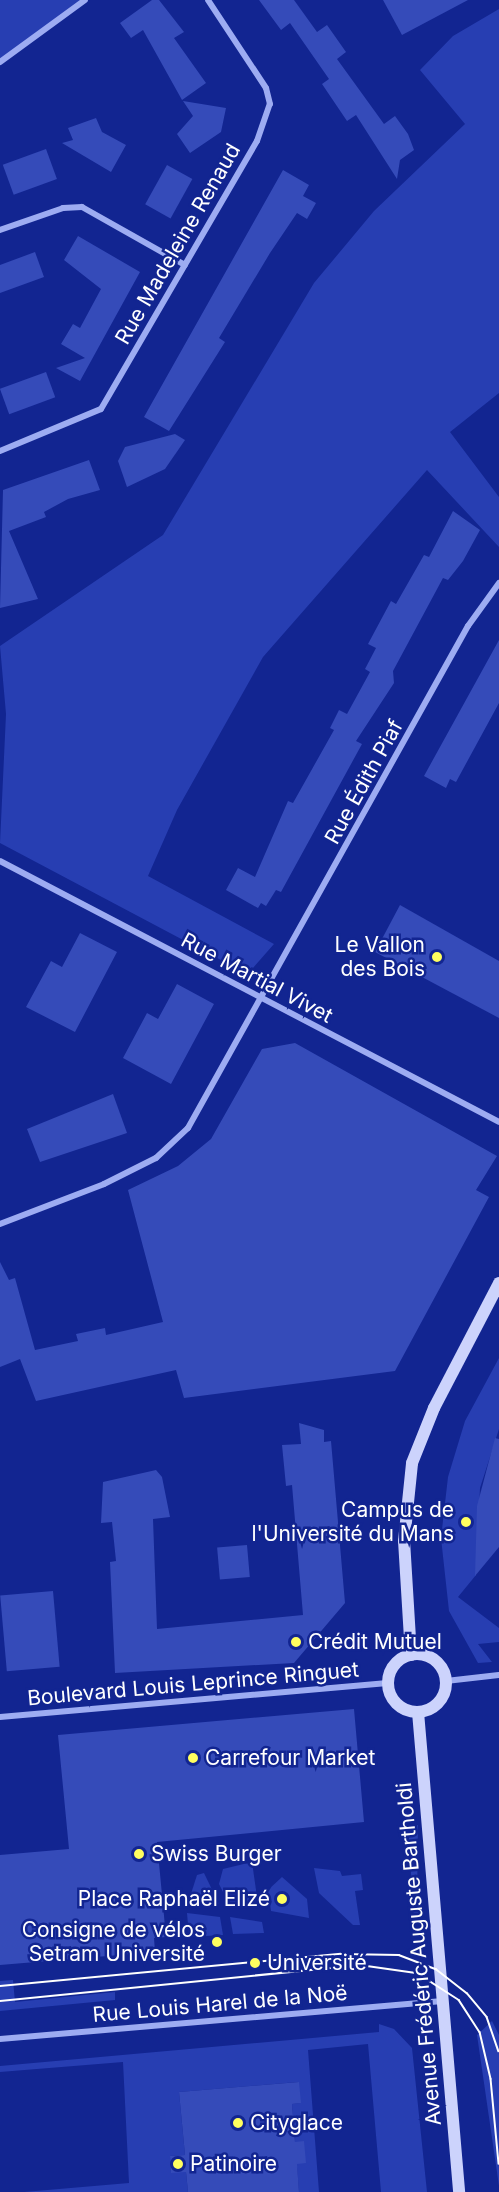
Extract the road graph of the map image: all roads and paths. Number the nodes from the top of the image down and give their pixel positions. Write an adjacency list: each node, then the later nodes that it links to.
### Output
1 (85, 0): 3 (street)
2 (208, 0): 5 (street, Rue Madeleine Renaud)
3 (0, 62)
4 (0, 230): 5 (street)
5 (185, 265): 6 (street, Rue Madeleine Renaud)
6 (0, 451)
7 (499, 583): 9 (street, Rue Édith Piaf)
8 (0, 861): 9 (street, Rue Martial Vivet)
9 (258, 998): 10 (street, Rue Martial Vivet); 11 (street, Rue Édith Piaf)
10 (499, 1122)
11 (0, 1224)
12 (499, 1282): 13 (street)
13 (411, 1655): 15 (street); 16 (street)
14 (499, 1675): 15 (street)
15 (446, 1681): 17 (street)
16 (388, 1683): 17 (street); 18 (street, Boulevard Louis Leprince Ringuet)
17 (418, 1712): 19 (street, Avenue Frédéric Auguste Bartholdi)
18 (0, 1717)
19 (443, 2001): 20 (street, Rue Louis Harel de la Noë); 21 (street, Avenue Frédéric Auguste Bartholdi)
20 (0, 2039)
21 (459, 2192)

